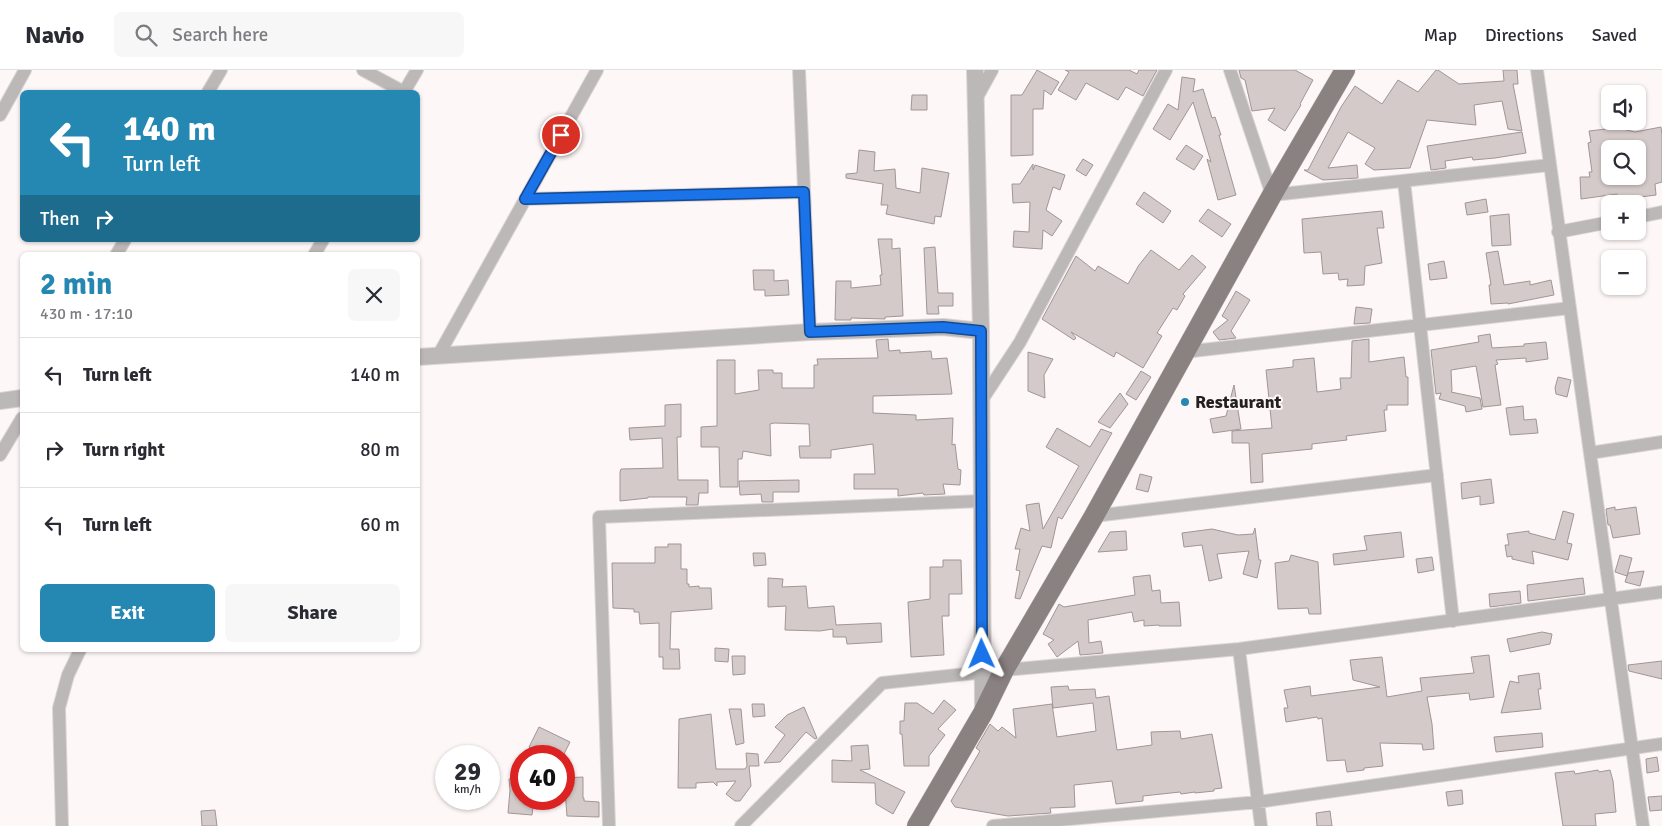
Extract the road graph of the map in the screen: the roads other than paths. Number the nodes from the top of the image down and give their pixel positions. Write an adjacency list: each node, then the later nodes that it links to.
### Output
1 (25, 70): 17 (street)
2 (221, 70): 13 (street)
3 (363, 70): 14 (street)
4 (417, 70): 15 (street)
5 (597, 70): 22 (street)
6 (799, 70): 20 (street)
7 (975, 70): 16 (street)
8 (992, 70): 16 (street)
9 (1166, 70): 36 (street)
10 (1230, 70): 21 (street)
11 (1345, 70): 21 (main road)
12 (1537, 70): 18 (street)
13 (209, 90)
14 (400, 90)
15 (405, 90)
16 (976, 99): 29 (street)
17 (0, 115)
18 (1550, 165): 19 (street); 26 (street)
19 (1404, 181): 21 (street); 28 (street)
20 (804, 192): 22 (street); 30 (street)
21 (1272, 195): 31 (main road)
22 (525, 199): 32 (street)
23 (1662, 212): 24 (street)
24 (1646, 215)
25 (1601, 224): 26 (street)
26 (1558, 232): 27 (street)
27 (1570, 308): 28 (street); 39 (street)
28 (1420, 326): 31 (street); 41 (street)
29 (981, 331): 30 (street); 36 (street)
30 (810, 332): 32 (street)
31 (1184, 352): 43 (main road)
32 (438, 356): 33 (street)
33 (420, 357)
34 (20, 398): 35 (street)
35 (0, 401)
36 (980, 403): 42 (street)
37 (20, 421): 40 (street)
38 (1662, 442): 39 (street)
39 (1590, 453): 45 (street)
40 (0, 455)
41 (1437, 475): 43 (street); 46 (street)
42 (981, 500): 50 (street); 56 (street)
43 (1094, 516): 49 (main road)
44 (1662, 592): 45 (street)
45 (1610, 599): 46 (street); 53 (street)
46 (1453, 621): 47 (street)
47 (1239, 649): 49 (street); 54 (street)
48 (79, 652): 55 (street)
49 (1004, 670): 50 (street); 51 (main road)
50 (982, 673): 51 (street); 57 (street)
51 (983, 713): 58 (main road)
52 (1662, 744): 53 (street)
53 (1632, 748): 54 (street); 61 (street)
54 (1258, 802): 59 (street); 60 (street)
55 (62, 826)
56 (609, 826)
57 (741, 826)
58 (917, 826)
59 (994, 826)
60 (1261, 826)
61 (1643, 826)

